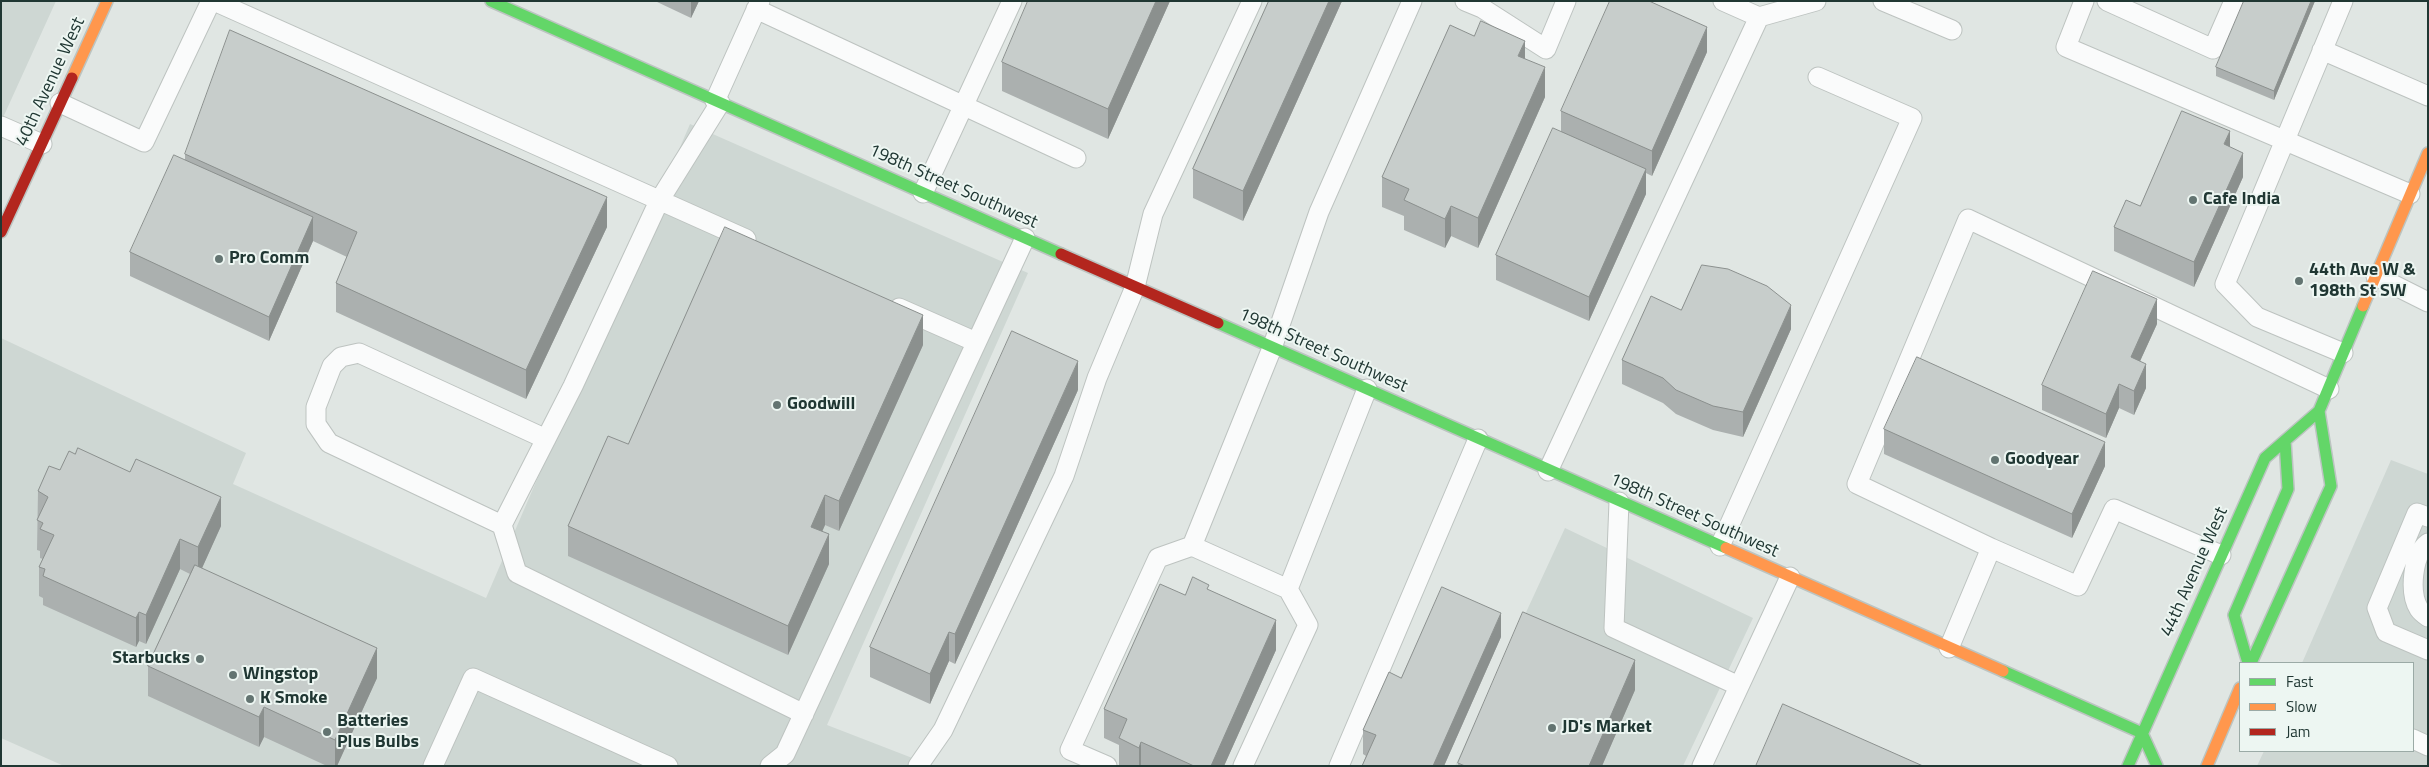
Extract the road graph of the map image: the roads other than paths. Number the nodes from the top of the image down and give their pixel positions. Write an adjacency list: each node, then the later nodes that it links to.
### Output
1 (107, 1): 23 (street, 40th Avenue West)
2 (212, 1): 23 (lane); 32 (lane)
3 (491, 1): 22 (street, 198th Street Southwest)
4 (1012, 1): 24 (lane)
5 (1252, 1): 37 (lane)
6 (1412, 1): 41 (lane)
7 (1465, 1): 8 (lane)
8 (1566, 1)
9 (1723, 1): 17 (lane)
10 (1816, 1): 17 (lane)
11 (1883, 1): 18 (lane)
12 (2084, 1): 26 (lane)
13 (2107, 1): 14 (lane)
14 (2234, 1)
15 (2343, 1): 19 (lane)
16 (758, 5): 22 (lane); 24 (lane)
17 (1759, 17): 49 (lane)
18 (1952, 30)
19 (2322, 50): 21 (lane); 26 (lane)
20 (1818, 77): 55 (lane)
21 (2428, 96)
22 (717, 102): 30 (street, 198th Street Southwest); 32 (lane)
23 (60, 103): 27 (street, 40th Avenue West)
24 (963, 107): 29 (lane); 30 (lane)
25 (1, 126): 27 (lane)
26 (2284, 142): 31 (lane); 42 (lane)
27 (42, 144): 33 (street, 40th Avenue West)
28 (2428, 153): 31 (street, 44th Avenue West)
29 (1076, 158)
30 (923, 193): 34 (street, 198th Street Southwest)
31 (2410, 194): 36 (street, 44th Avenue West)
32 (660, 201): 35 (lane); 46 (lane)
33 (1, 232)
34 (1025, 238): 37 (street, 198th Street Southwest); 40 (lane)
35 (759, 245)
36 (2376, 276): 39 (lane); 42 (street, 44th Avenue West)
37 (1135, 287): 41 (street, 198th Street Southwest); 74 (lane)
38 (885, 302): 40 (lane)
39 (2428, 302)
40 (976, 342): 67 (lane)
41 (1272, 348): 43 (street, 198th Street Southwest); 54 (lane)
42 (2344, 353): 44 (street, 44th Avenue West)
43 (1366, 389): 47 (street, 198th Street Southwest); 59 (lane)
44 (2329, 389): 45 (street, 44th Avenue West); 56 (lane)
45 (2319, 412): 48 (street, 44th Avenue West); 63 (street)
46 (546, 439): 52 (lane); 52 (lane)
47 (1478, 439): 49 (street, 198th Street Southwest); 77 (lane)
48 (2285, 441): 57 (street, 44th Avenue West); 64 (street)
49 (1548, 471): 50 (street, 198th Street Southwest)
50 (1619, 502): 55 (street, 198th Street Southwest); 65 (lane)
51 (2428, 517): 62 (lane)
52 (502, 525): 67 (lane)
53 (2428, 544): 60 (lane)
54 (1192, 546): 59 (lane); 75 (lane)
55 (1720, 546): 58 (street, 198th Street Southwest)
56 (1991, 548): 57 (lane); 61 (lane)
57 (2221, 555): 68 (street, 44th Avenue West)
58 (1790, 577): 61 (street, 198th Street Southwest); 65 (lane)
59 (1288, 589): 76 (lane)
60 (2428, 617)
61 (1949, 648): 68 (street, 198th Street Southwest)
62 (2428, 650)
63 (2250, 662)
64 (2250, 662)
65 (1739, 686): 78 (lane)
66 (2239, 690): 81 (street)
67 (804, 714): 73 (lane)
68 (2142, 733): 79 (street, 44th Avenue West); 80 (street)
69 (2414, 739): 70 (lane)
70 (2428, 746)
71 (433, 766): 72 (lane)
72 (668, 766)
73 (770, 766)
74 (918, 766)
75 (1107, 766)
76 (1243, 766)
77 (1339, 766)
78 (1702, 766)
79 (2128, 766)
80 (2157, 766)
81 (2207, 766)

